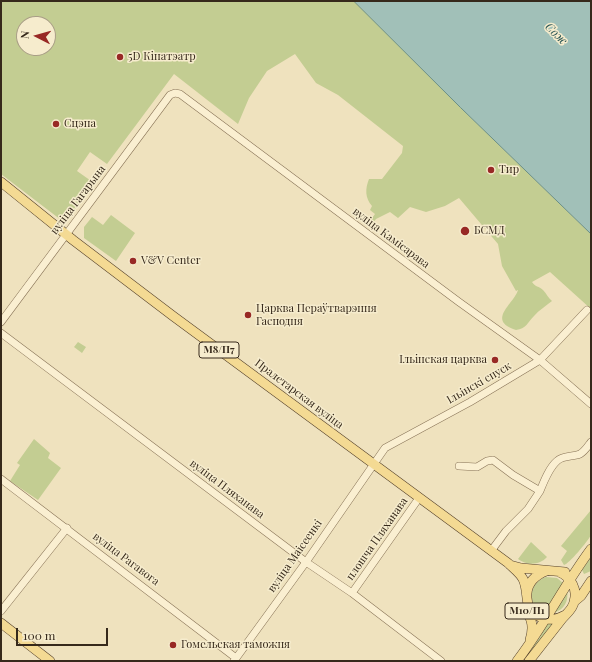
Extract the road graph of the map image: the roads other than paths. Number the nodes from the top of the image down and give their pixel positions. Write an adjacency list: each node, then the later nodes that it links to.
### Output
1 (175, 93): 3 (street, вуліца Гагарына); 7 (street, вуліца Камісарава)
2 (1, 182): 3 (main road, Пралетарская вуліца / М8/П7)
3 (66, 234): 5 (street, вуліца Гагарына); 10 (main road, Пралетарская вуліца / М8/П7)
4 (586, 310): 7 (street, Ільінскі спуск)
5 (1, 322)
6 (1, 333): 18 (street, вуліца Пляханава)
7 (540, 360): 8 (street, вуліца Камісарава); 10 (street, Ільінскі спуск)
8 (591, 404)
9 (591, 442): 13 (street)
10 (374, 463): 14 (main road, Пралетарская вуліца / М8/П7); 18 (street, вуліца Маісеенкі)
11 (460, 466): 13 (street)
12 (1, 479): 15 (street, вуліца Рагавога)
13 (540, 491): 17 (street)
14 (419, 498): 17 (main road, Пралетарская вуліца / М8/П7); 26 (street, плошча Пляханава)
15 (67, 528): 29 (street); 34 (street, вуліца Рагавога)
16 (591, 549): 19 (main road, М8/П7)
17 (491, 551): 20 (main road, Пралетарская вуліца / М8/П7)
18 (306, 562): 26 (street, вуліца Пляханава); 34 (street, вуліца Маісеенкі)
19 (581, 562): 23 (main road, М8/П7); 24 (main road, М10/П1)
20 (508, 564): 21 (main road, Пралетарская вуліца / М8/П7); 22 (main road, Пралетарская вуліца / М8/П7)
21 (515, 571): 27 (main road, Пралетарская вуліца / М8/П7); 33 (main road, М10/П1)
22 (547, 571): 23 (main road, М8/П7); 27 (main road)
23 (559, 572): 24 (main road, М8/П7)
24 (570, 579): 28 (main road); 31 (main road, М10/П1)
25 (591, 581): 28 (main road)
26 (352, 593): 36 (street, вуліца Пляханава)
27 (526, 596): 31 (main road, М8/П7)
28 (575, 602): 30 (main road)
29 (1, 611)
30 (565, 615): 31 (main road); 38 (main road, М10/П1)
31 (546, 619): 33 (main road, М10/П1)
32 (1, 623): 35 (main road)
33 (526, 650): 37 (main road, М10/П1)
34 (235, 659)
35 (50, 661)
36 (440, 661)
37 (517, 661)
38 (529, 661)

